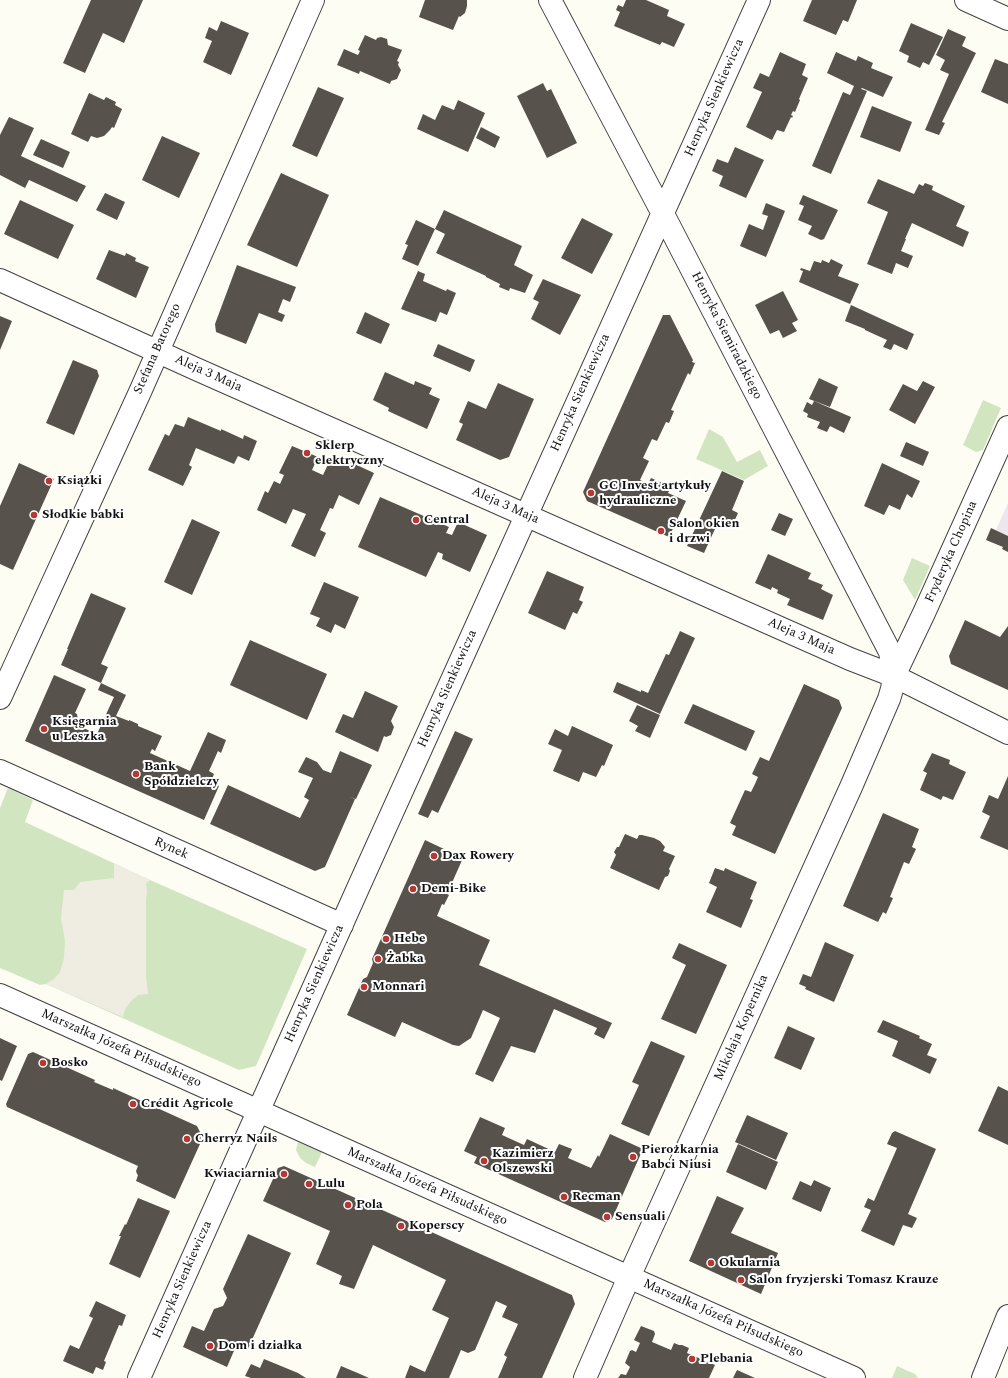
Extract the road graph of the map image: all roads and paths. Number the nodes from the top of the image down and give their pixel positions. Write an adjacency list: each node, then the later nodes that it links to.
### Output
1 (314, 0): 8 (street, Stefana Batorego)
2 (550, 0): 6 (street, Henryka Siemiradzkiego)
3 (759, 0): 6 (street, Henryka Sienkiewicza)
4 (966, 0): 5 (street)
5 (1008, 19)
6 (662, 212): 10 (street, Henryka Sienkiewicza); 11 (street, Henryka Siemiradzkiego)
7 (0, 280): 8 (street, Aleja 3 Maja)
8 (157, 351): 10 (street, Aleja 3 Maja); 12 (street, Stefana Batorego)
9 (1008, 428): 11 (street, Fryderyka Chopina)
10 (526, 516): 11 (street, Aleja 3 Maja); 15 (street, Henryka Sienkiewicza)
11 (894, 676): 13 (street, Aleja 3 Maja); 18 (street, Mikołaja Kopernika)
12 (0, 698)
13 (1008, 733)
14 (0, 771): 15 (street, Rynek)
15 (342, 925): 17 (street, Henryka Sienkiewicza)
16 (0, 995): 17 (street, Marszałka Józefa Piłsudskiego)
17 (259, 1111): 18 (street, Marszałka Józefa Piłsudskiego); 20 (street, Henryka Sienkiewicza)
18 (629, 1277): 21 (street, Mikołaja Kopernika); 22 (street, Marszałka Józefa Piłsudskiego)
19 (1008, 1316): 23 (street)
20 (139, 1378)
21 (585, 1378)
22 (854, 1378)
23 (983, 1378)

